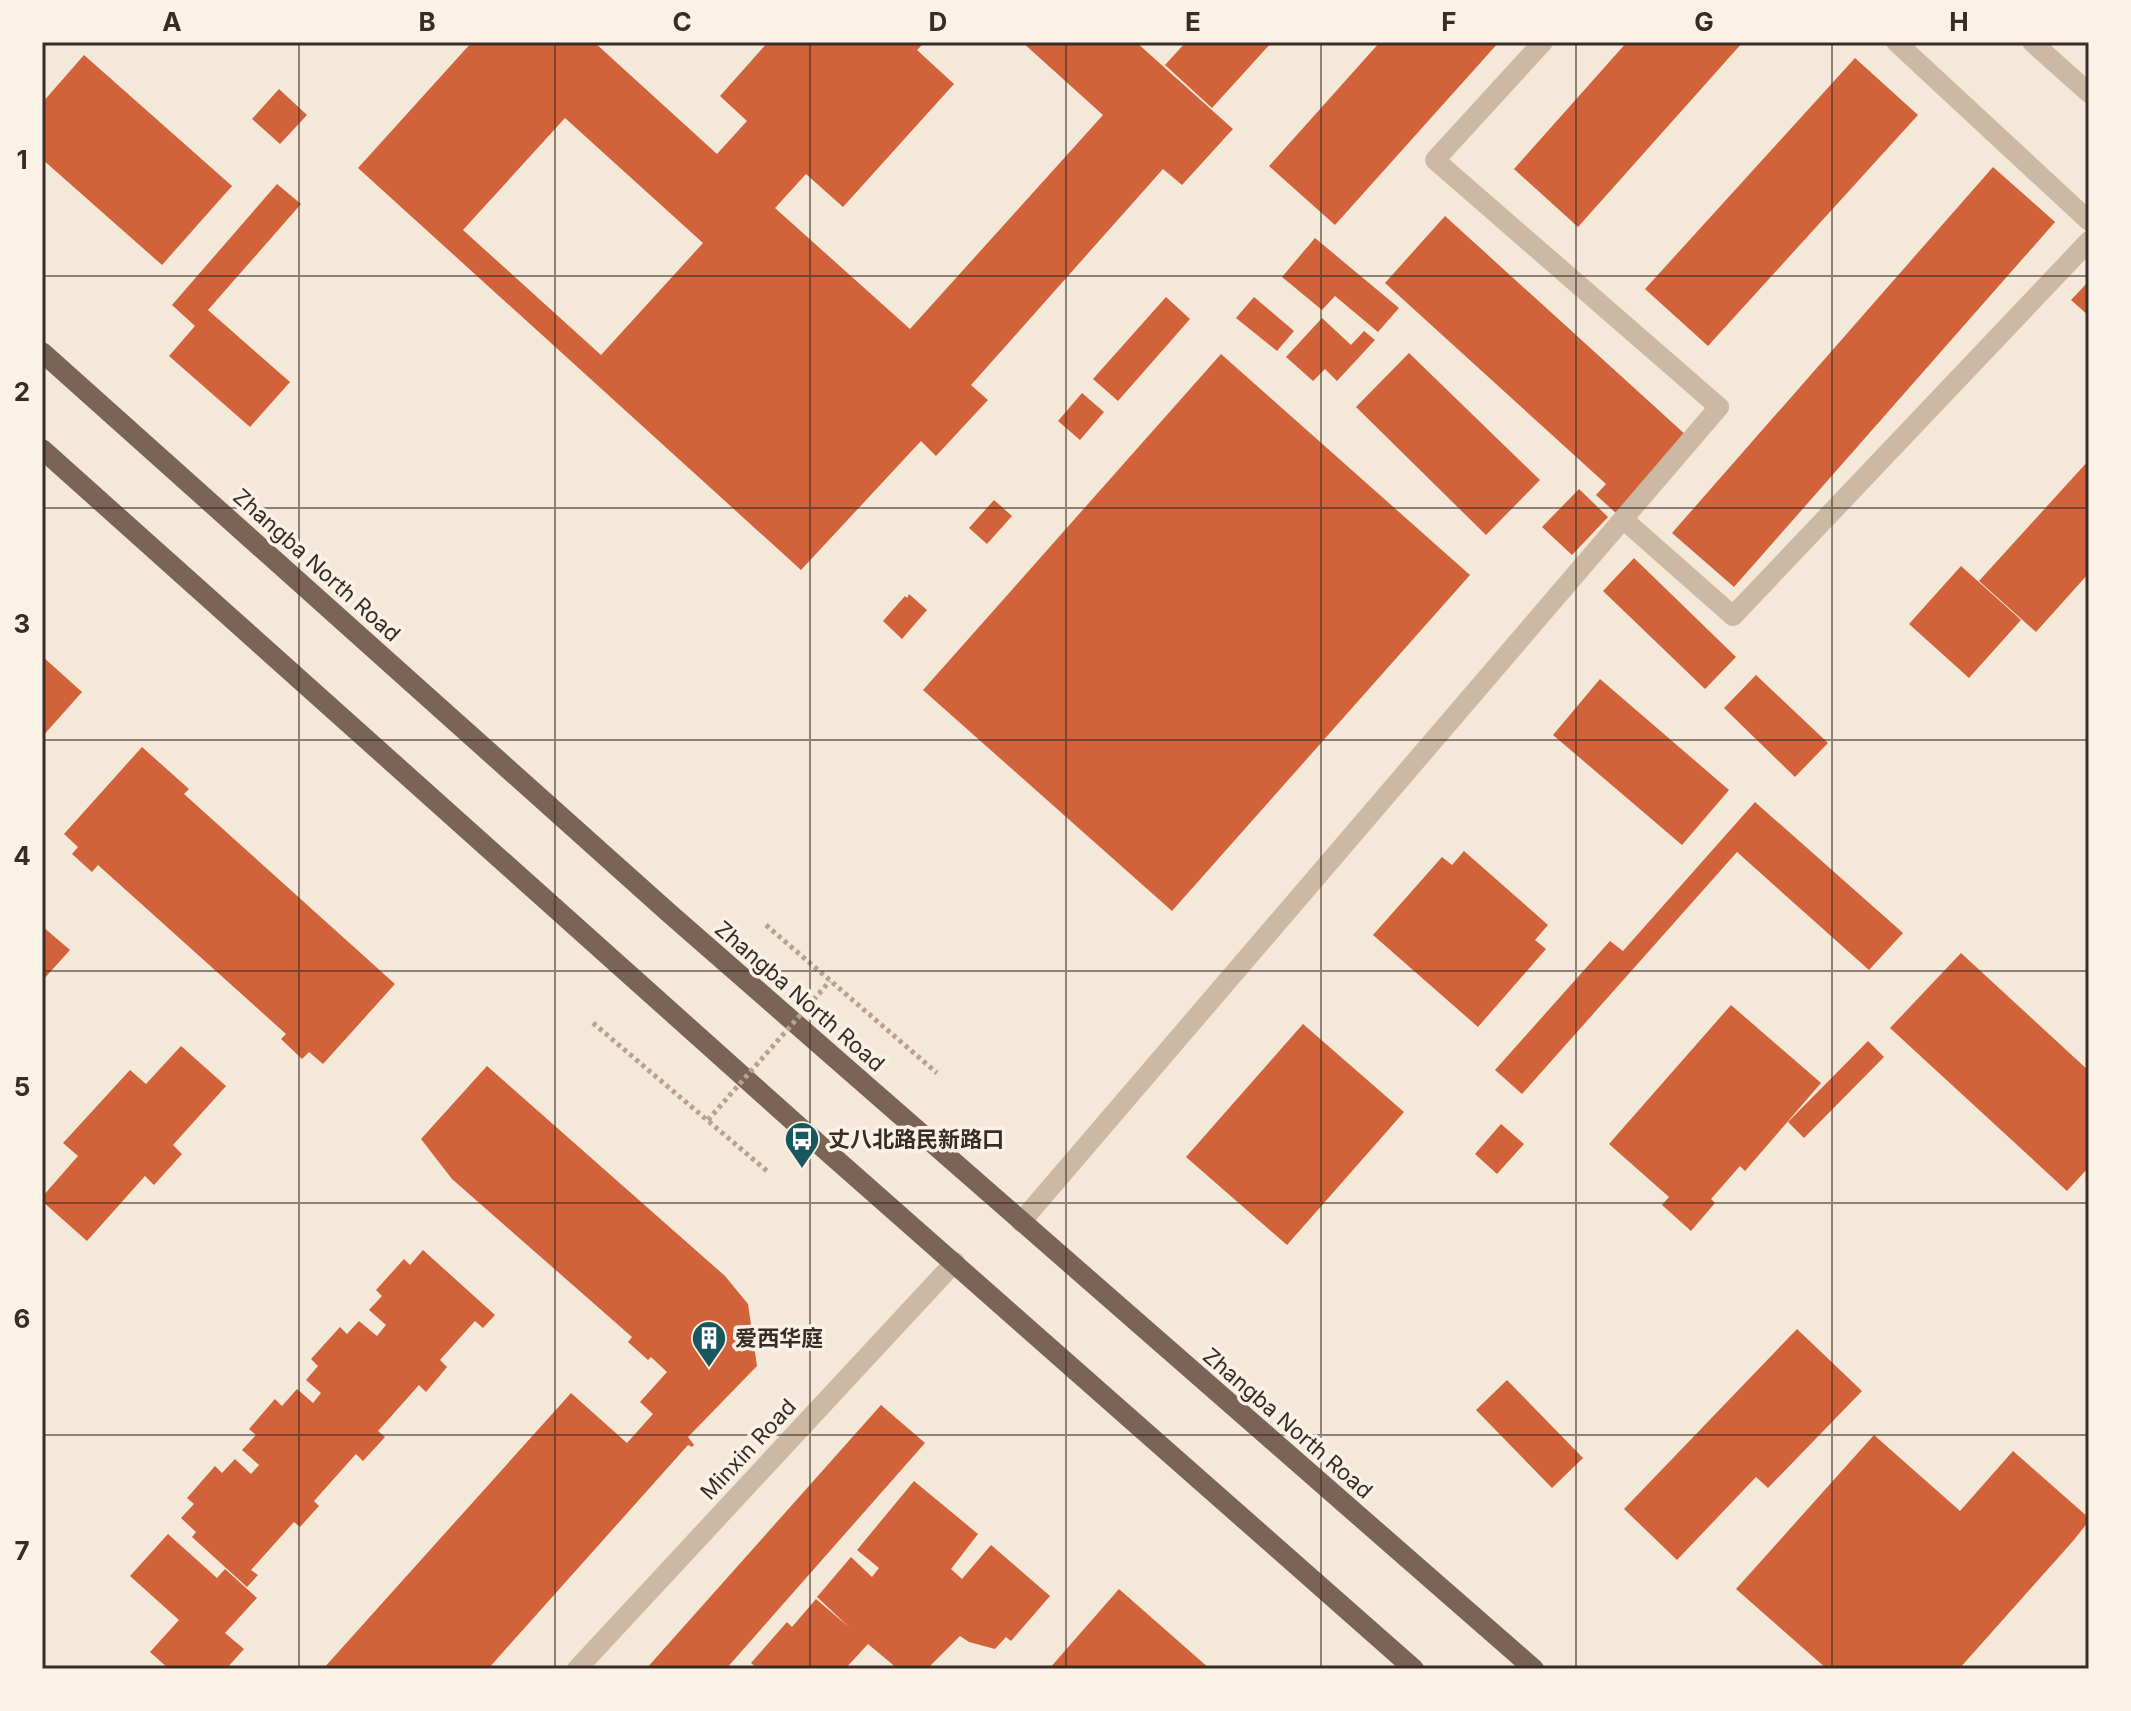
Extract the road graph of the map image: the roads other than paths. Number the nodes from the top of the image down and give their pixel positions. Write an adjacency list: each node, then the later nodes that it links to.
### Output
1 (1543, 42): 9 (street)
2 (1896, 42): 5 (street)
3 (2032, 42): 4 (street)
4 (2089, 93)
5 (2089, 221)
6 (2089, 241): 9 (street)
7 (42, 352): 10 (main road, Zhangba North Road)
8 (42, 449): 11 (main road)
9 (1623, 519): 10 (street)
10 (1021, 1222): 14 (main road, Zhangba North Road)
11 (955, 1262): 12 (main road); 13 (street, Minxin Road)
12 (1403, 1666)
13 (577, 1669)
14 (1534, 1669)

